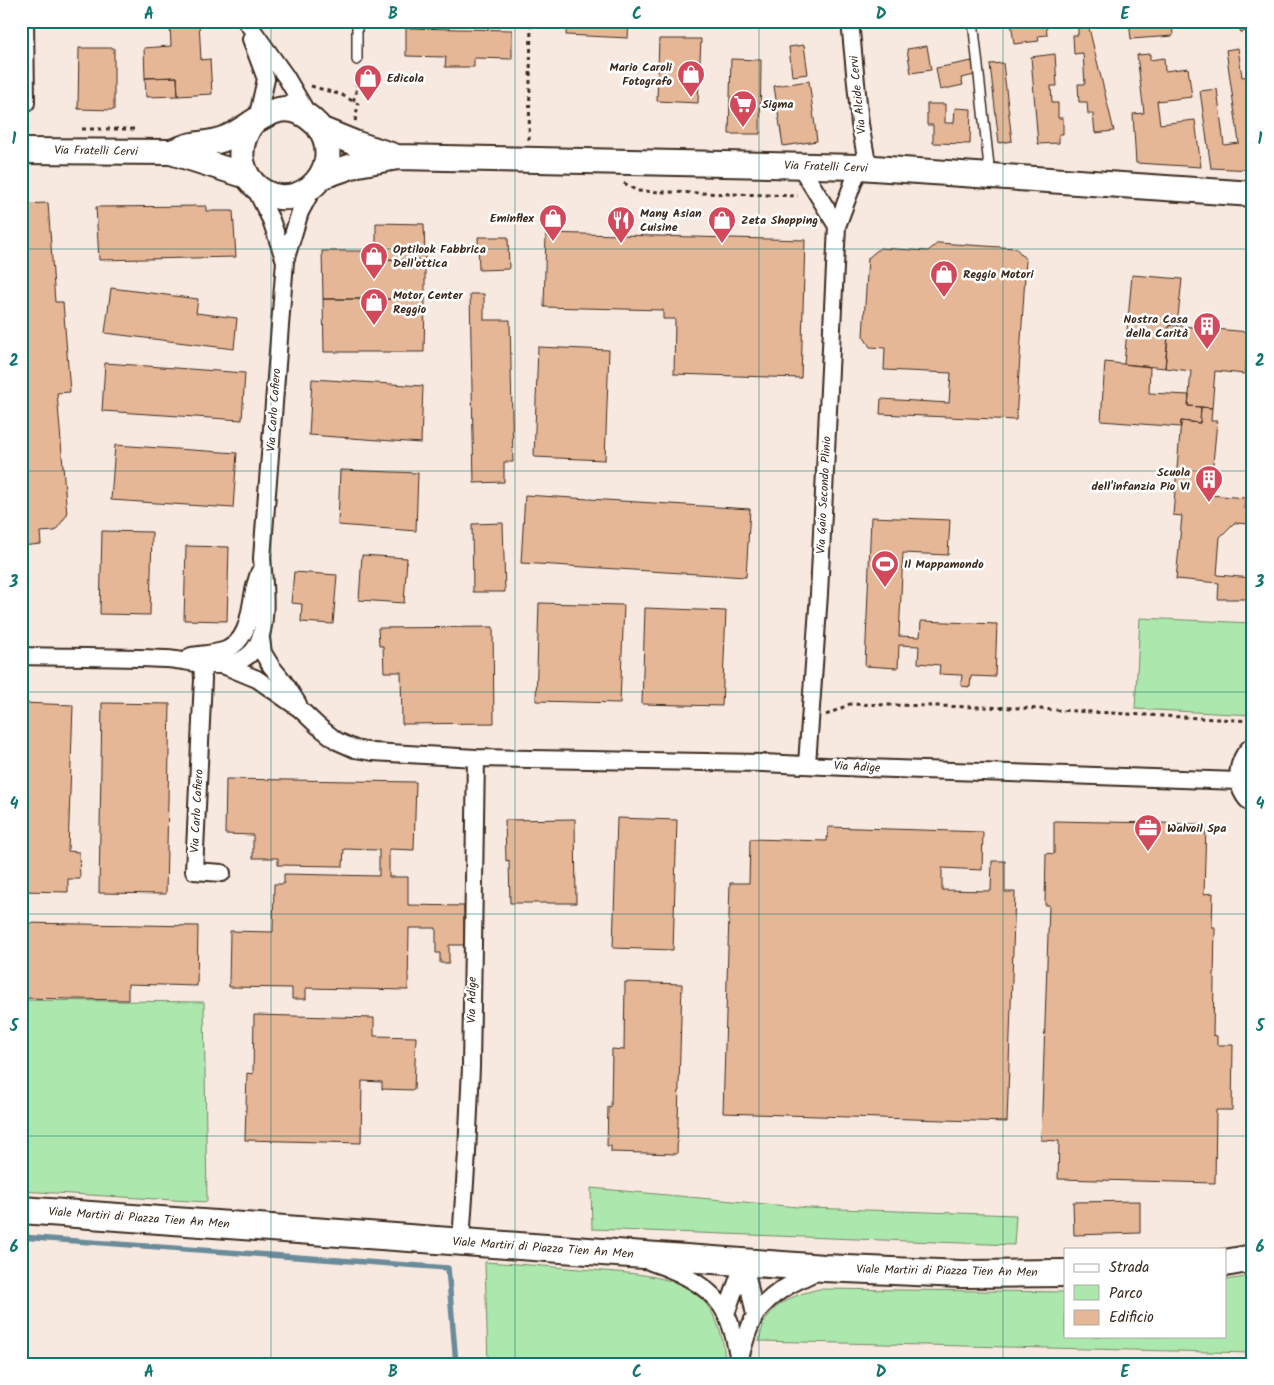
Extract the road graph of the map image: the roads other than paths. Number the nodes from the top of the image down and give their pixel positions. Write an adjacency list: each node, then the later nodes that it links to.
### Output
1 (25, 21): 7 (street)
2 (245, 21): 8 (street); 9 (street)
3 (357, 21): 6 (lane)
4 (850, 21): 14 (street, Via Alcide Cervi)
5 (973, 21): 15 (lane)
6 (357, 60)
7 (26, 103)
8 (255, 121): 9 (main road, Via Fratelli Cervi); 11 (main road, Via Fratelli Cervi); 16 (main road)
9 (315, 123): 12 (main road, Via Fratelli Cervi); 17 (main road)
10 (21, 150): 11 (main road, Via Fratelli Cervi)
11 (171, 152): 16 (main road, Via Fratelli Cervi)
12 (398, 157): 13 (main road, Via Fratelli Cervi); 17 (main road, Via Fratelli Cervi)
13 (800, 166): 14 (main road, Via Fratelli Cervi); 19 (street)
14 (864, 168): 15 (main road, Via Fratelli Cervi); 19 (street, Via Gaio Secondo Plinio)
15 (990, 175): 18 (main road, Via Fratelli Cervi)
16 (250, 180): 17 (main road, Via Fratelli Cervi); 20 (street, Via Carlo Cafiero)
17 (318, 181): 20 (street, Via Carlo Cafiero)
18 (1253, 194)
19 (837, 226): 30 (street, Via Gaio Secondo Plinio)
20 (285, 261): 21 (street, Via Carlo Cafiero)
21 (262, 558): 22 (street, Via Carlo Cafiero); 24 (street, Via Carlo Cafiero)
22 (261, 639): 26 (street, Via Carlo Cafiero); 27 (street, Via Adige)
23 (21, 656): 24 (street, Via Carlo Cafiero)
24 (169, 659): 25 (street, Via Carlo Cafiero)
25 (202, 664): 26 (street, Via Carlo Cafiero); 33 (street, Via Carlo Cafiero)
26 (223, 665): 27 (street, Via Adige)
27 (300, 708): 29 (street, Via Adige)
28 (1253, 745): 31 (street)
29 (476, 758): 30 (street, Via Adige); 35 (street, Via Adige)
30 (807, 764): 31 (street, Via Adige)
31 (1238, 781): 32 (street)
32 (1253, 805)
33 (222, 873)
34 (25, 1210): 35 (main road, Viale Martiri di Piazza Tien An Men)
35 (461, 1241): 36 (main road, Viale Martiri di Piazza Tien An Men)
36 (629, 1254): 38 (main road, Viale Martiri di Piazza Tien An Men); 42 (street)
37 (1253, 1258): 39 (main road)
38 (744, 1262): 40 (main road, Viale Martiri di Piazza Tien An Men); 42 (street); 43 (street)
39 (1226, 1262)
40 (824, 1268): 41 (main road, Viale Martiri di Piazza Tien An Men); 43 (street)
41 (1064, 1273)
42 (726, 1314): 44 (street)
43 (755, 1315): 44 (street)
44 (739, 1362)

